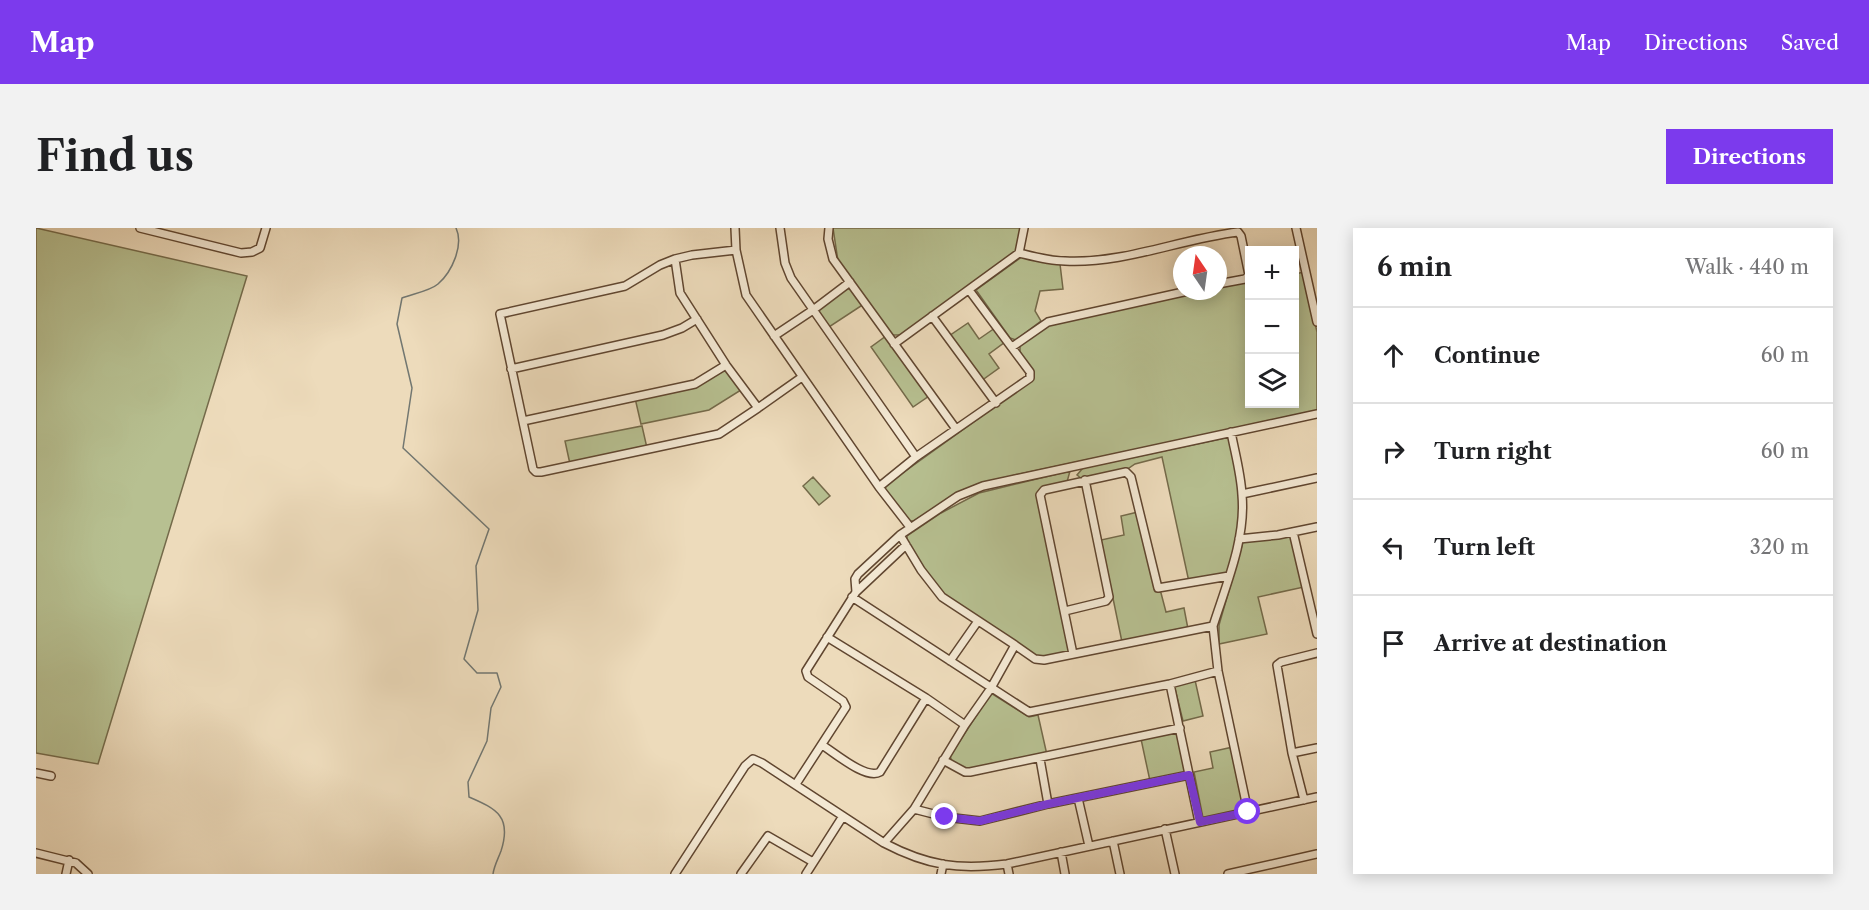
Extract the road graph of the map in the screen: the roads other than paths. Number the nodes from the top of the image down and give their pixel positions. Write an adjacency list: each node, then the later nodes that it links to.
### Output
1 (140, 228): 2 (street)
2 (266, 228)
3 (735, 228): 10 (street)
4 (780, 228): 17 (street)
5 (829, 228): 13 (street)
6 (1024, 228): 11 (street)
7 (1204, 228): 9 (street)
8 (1296, 228): 20 (street)
9 (1207, 238): 11 (street); 14 (street)
10 (736, 250): 12 (street); 21 (street)
11 (1020, 253): 15 (street)
12 (675, 259): 19 (street); 25 (street)
13 (850, 282): 17 (street); 22 (street)
14 (1227, 282)
15 (969, 290): 18 (street); 23 (street)
16 (1173, 294): 23 (street)
17 (813, 310): 21 (street); 33 (street)
18 (932, 316): 22 (street); 27 (street)
19 (697, 319): 24 (street); 25 (street)
20 (1317, 322)
21 (774, 336): 26 (street)
22 (894, 344): 31 (street)
23 (1012, 347): 27 (street)
24 (726, 365): 28 (street); 30 (street)
25 (512, 369): 30 (street)
26 (802, 377): 28 (street); 36 (street)
27 (996, 403): 31 (street)
28 (758, 408): 30 (street)
29 (1317, 414): 32 (street)
30 (523, 421)
31 (956, 429): 33 (street)
32 (1231, 432): 37 (street); 38 (street)
33 (916, 457): 36 (street)
34 (1317, 478): 37 (street)
35 (1085, 480): 44 (street); 46 (street); 46 (street)
36 (879, 487): 38 (street)
37 (1242, 494): 42 (street)
38 (910, 527): 41 (street)
39 (1317, 527): 40 (street)
40 (1293, 532): 42 (street); 49 (street)
41 (900, 535): 43 (street); 45 (street)
42 (1239, 538): 44 (street)
43 (906, 545): 45 (street); 47 (street)
44 (1229, 576): 48 (street)
45 (854, 595): 50 (street); 54 (street)
46 (1065, 611): 53 (street)
47 (978, 621): 51 (street); 54 (street)
48 (1213, 626): 53 (street); 55 (street)
49 (1317, 634)
50 (827, 637): 58 (street); 61 (street)
51 (1015, 645): 53 (street); 57 (street)
52 (1317, 653): 63 (street)
53 (1073, 654)
54 (950, 661): 57 (street)
55 (1218, 671): 56 (street); 75 (street)
56 (1170, 684): 57 (street); 60 (street)
57 (991, 688): 59 (street)
58 (926, 698): 59 (street); 61 (street)
59 (965, 725): 65 (street)
60 (1180, 728): 64 (street); 67 (street)
61 (822, 745): 69 (street)
62 (1317, 748): 63 (street)
63 (1292, 753): 72 (street)
64 (1040, 759): 65 (street); 73 (street)
65 (943, 760): 74 (street)
66 (36, 773): 68 (street)
67 (1189, 775): 71 (street); 77 (street)
68 (51, 776)
69 (796, 784): 76 (street); 91 (street)
70 (1317, 797): 72 (street)
71 (1078, 798): 73 (street); 81 (street)
72 (1304, 800): 75 (street)
73 (1048, 804): 74 (street)
74 (914, 809): 80 (street)
75 (1248, 812): 77 (street)
76 (843, 816): 80 (street); 86 (street)
77 (1200, 822): 78 (street)
78 (1165, 829): 79 (street); 98 (street)
79 (1113, 841): 81 (street); 97 (street)
80 (884, 843): 87 (street)
81 (1089, 846): 82 (street)
82 (1061, 852): 88 (street); 96 (street)
83 (36, 853): 85 (street)
84 (1317, 854): 99 (street)
85 (69, 860): 89 (street); 90 (street)
86 (813, 862): 92 (street); 93 (street)
87 (943, 864): 88 (street); 94 (street)
88 (1007, 864): 95 (street)
89 (66, 874)
90 (88, 874)
91 (675, 874)
92 (741, 874)
93 (806, 874)
94 (941, 874)
95 (1009, 874)
96 (1065, 874)
97 (1120, 874)
98 (1175, 874)
99 (1232, 874)

